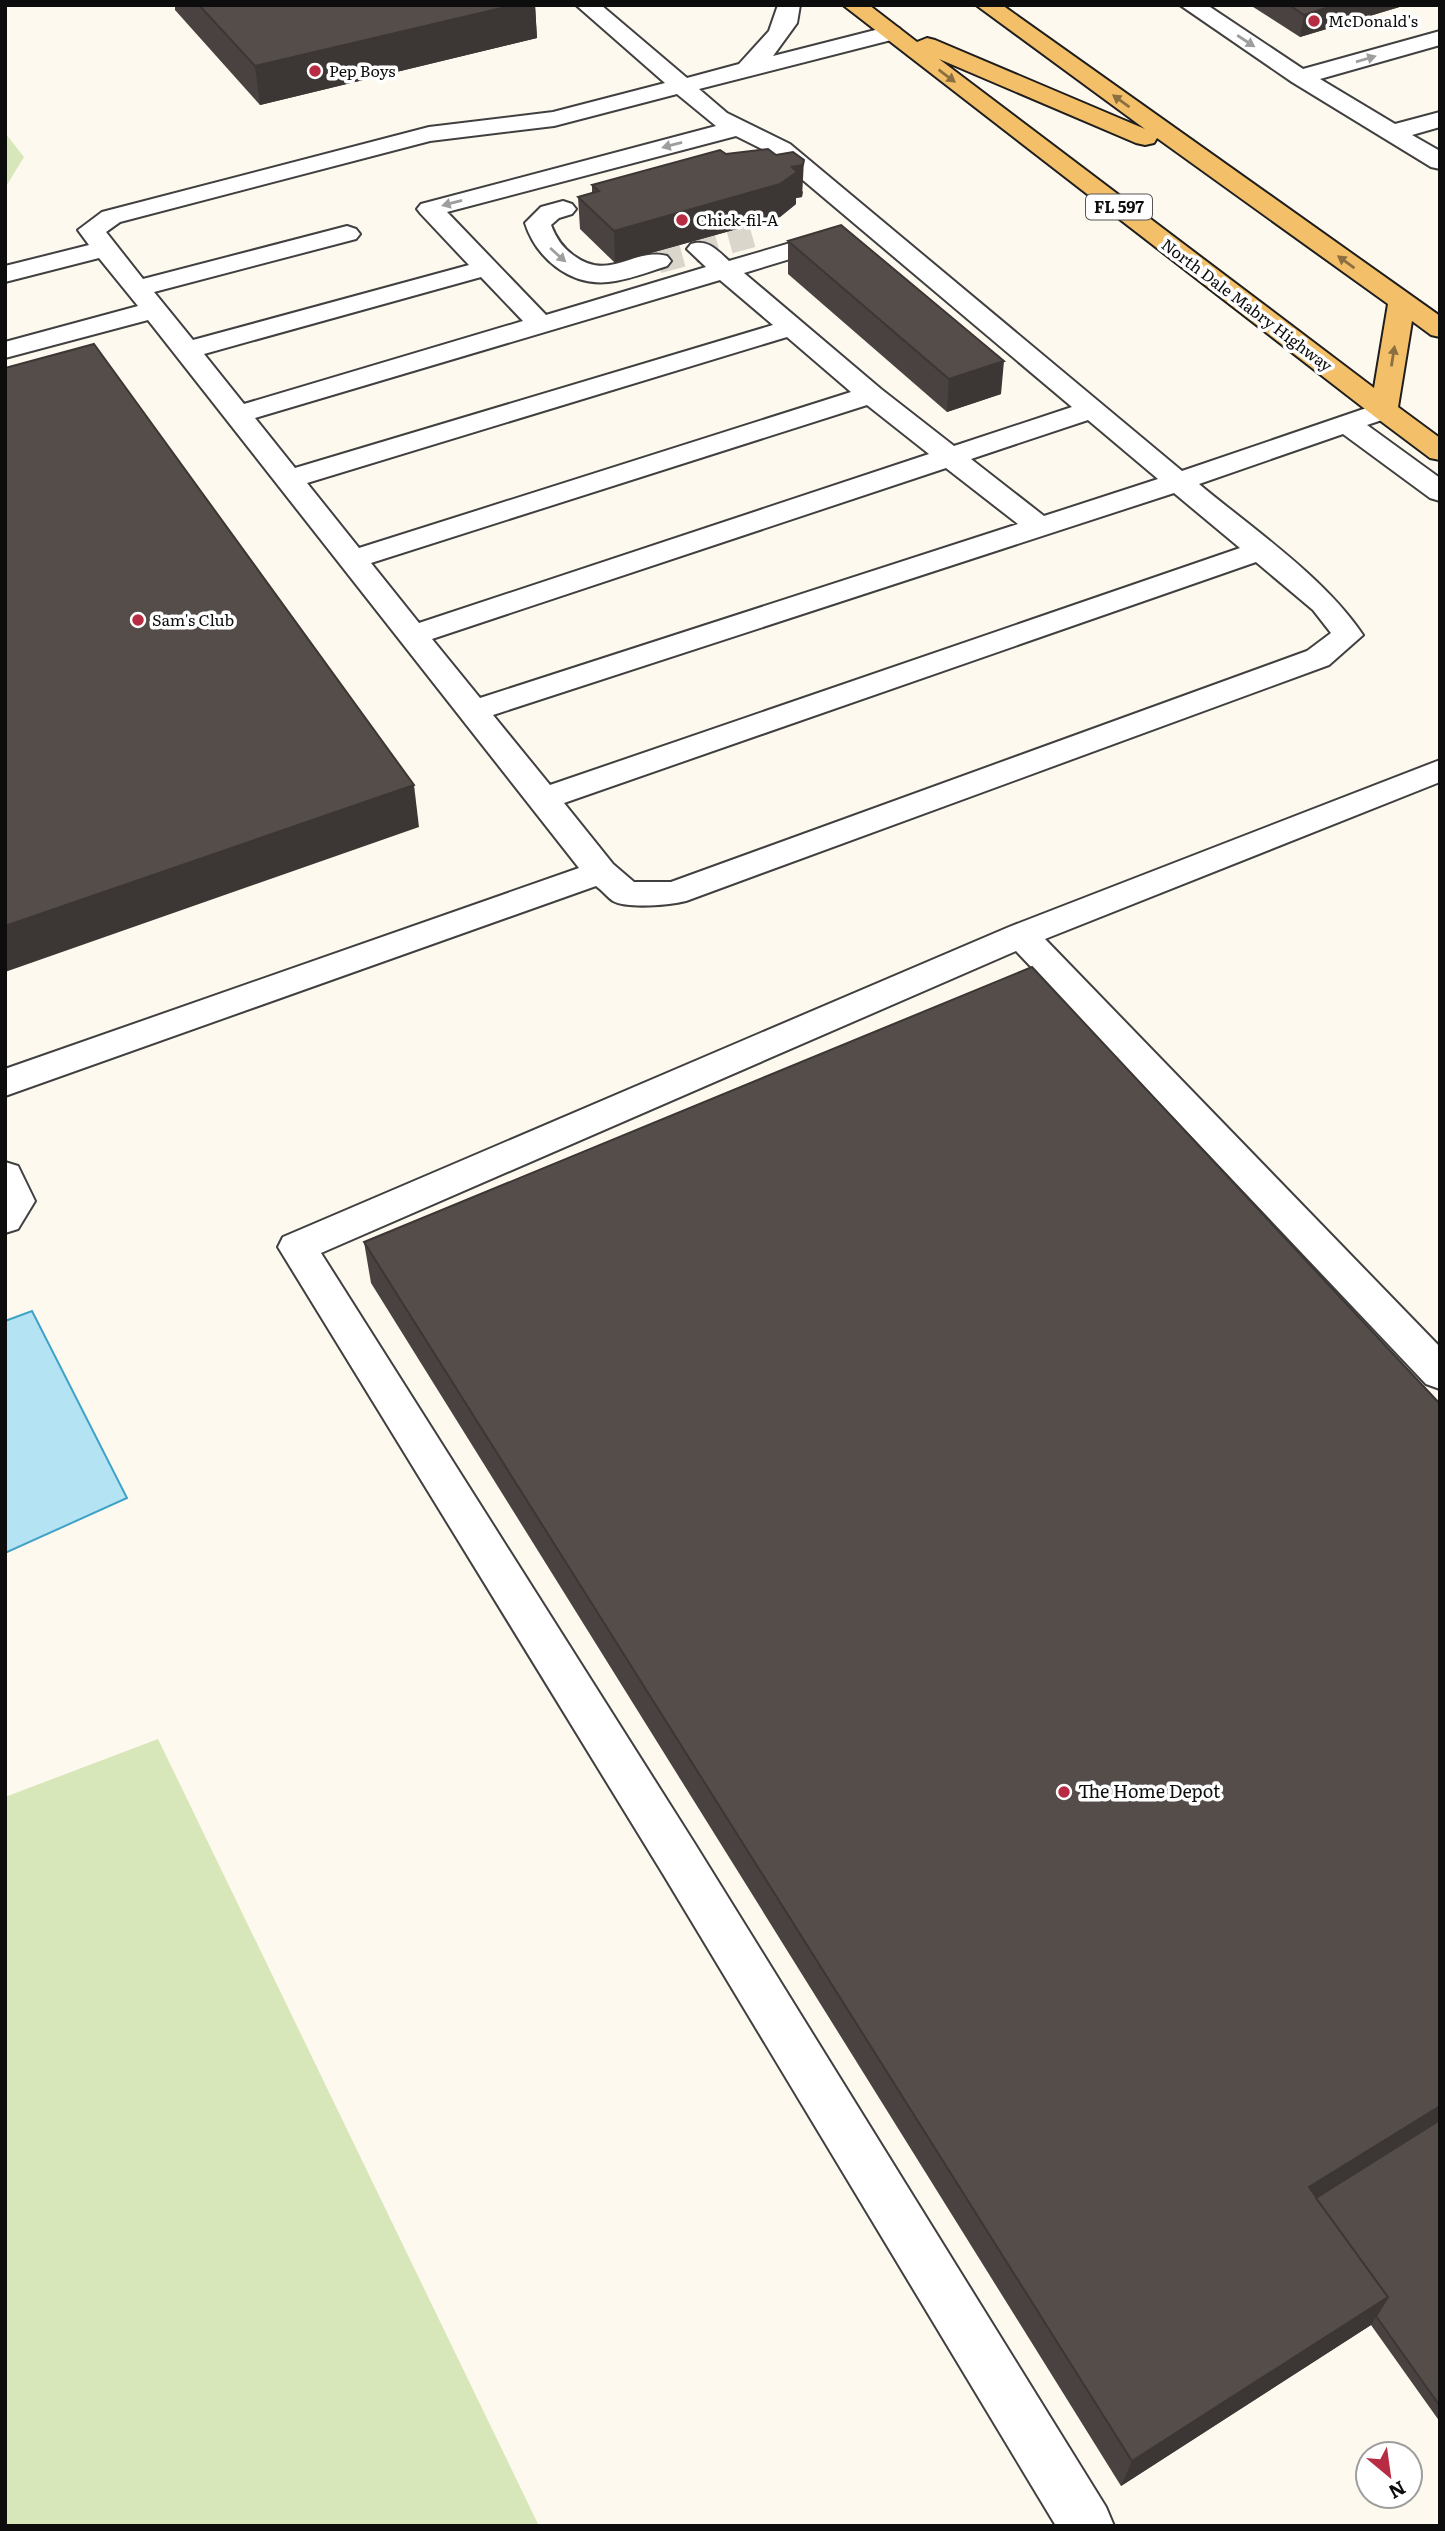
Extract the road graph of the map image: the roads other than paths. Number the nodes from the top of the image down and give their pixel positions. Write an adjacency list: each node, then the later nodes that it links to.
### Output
1 (587, 5): 10 (lane)
2 (789, 5): 8 (lane)
3 (854, 5): 6 (main road, North Dale Mabry Highway / FL 597)
4 (987, 5): 17 (main road, one-way to 4)
5 (1191, 5): 9 (lane, one-way to 9)
6 (891, 33): 8 (lane); 17 (main road); 38 (main road, North Dale Mabry Highway / FL 597, one-way to 38)
7 (1440, 37): 9 (lane, one-way to 7)
8 (748, 69): 10 (lane)
9 (1300, 77): 13 (lane)
10 (681, 86): 12 (lane); 23 (lane)
11 (1440, 118): 13 (lane)
12 (738, 128): 14 (lane); 26 (lane, one-way to 26)
13 (1392, 133): 16 (lane)
14 (781, 149): 15 (lane); 18 (lane)
15 (743, 159)
16 (1440, 162)
17 (1220, 172): 30 (main road, one-way to 17)
18 (850, 207): 20 (lane); 21 (lane)
19 (563, 209): 25 (lane, one-way to 25)
20 (826, 214)
21 (873, 227): 27 (lane); 37 (lane)
22 (348, 234): 29 (lane)
23 (106, 248): 28 (lane); 29 (lane)
24 (700, 249): 27 (lane)
25 (658, 261)
26 (486, 268): 31 (lane); 35 (lane)
27 (726, 270): 31 (lane); 32 (lane)
28 (5, 274)
29 (146, 299): 34 (lane); 35 (lane)
30 (1402, 302): 33 (main road); 38 (main road, one-way to 30)
31 (541, 325): 39 (lane)
32 (793, 327): 36 (lane); 43 (lane)
33 (1440, 329)
34 (5, 350)
35 (187, 350): 39 (lane)
36 (871, 395): 42 (lane); 48 (lane)
37 (1093, 410): 42 (lane); 44 (lane)
38 (1384, 410): 40 (lane); 41 (main road, North Dale Mabry Highway / FL 597)
39 (238, 414): 43 (lane)
40 (1346, 423): 44 (lane); 45 (lane)
41 (1440, 453)
42 (946, 457): 46 (lane); 49 (lane)
43 (289, 479): 48 (lane)
44 (1178, 482): 46 (lane); 47 (lane)
45 (1440, 492)
46 (1040, 527): 50 (lane)
47 (1260, 551): 52 (lane); 53 (lane)
48 (353, 559): 49 (lane)
49 (412, 635): 50 (lane)
50 (473, 711): 52 (lane)
51 (1440, 770): 54 (lane)
52 (543, 799): 53 (lane)
53 (601, 872): 55 (lane)
54 (1021, 935): 58 (lane); 59 (lane)
55 (5, 1083)
56 (5, 1176): 57 (lane)
57 (5, 1219)
58 (1440, 1373)
59 (1087, 2526)

